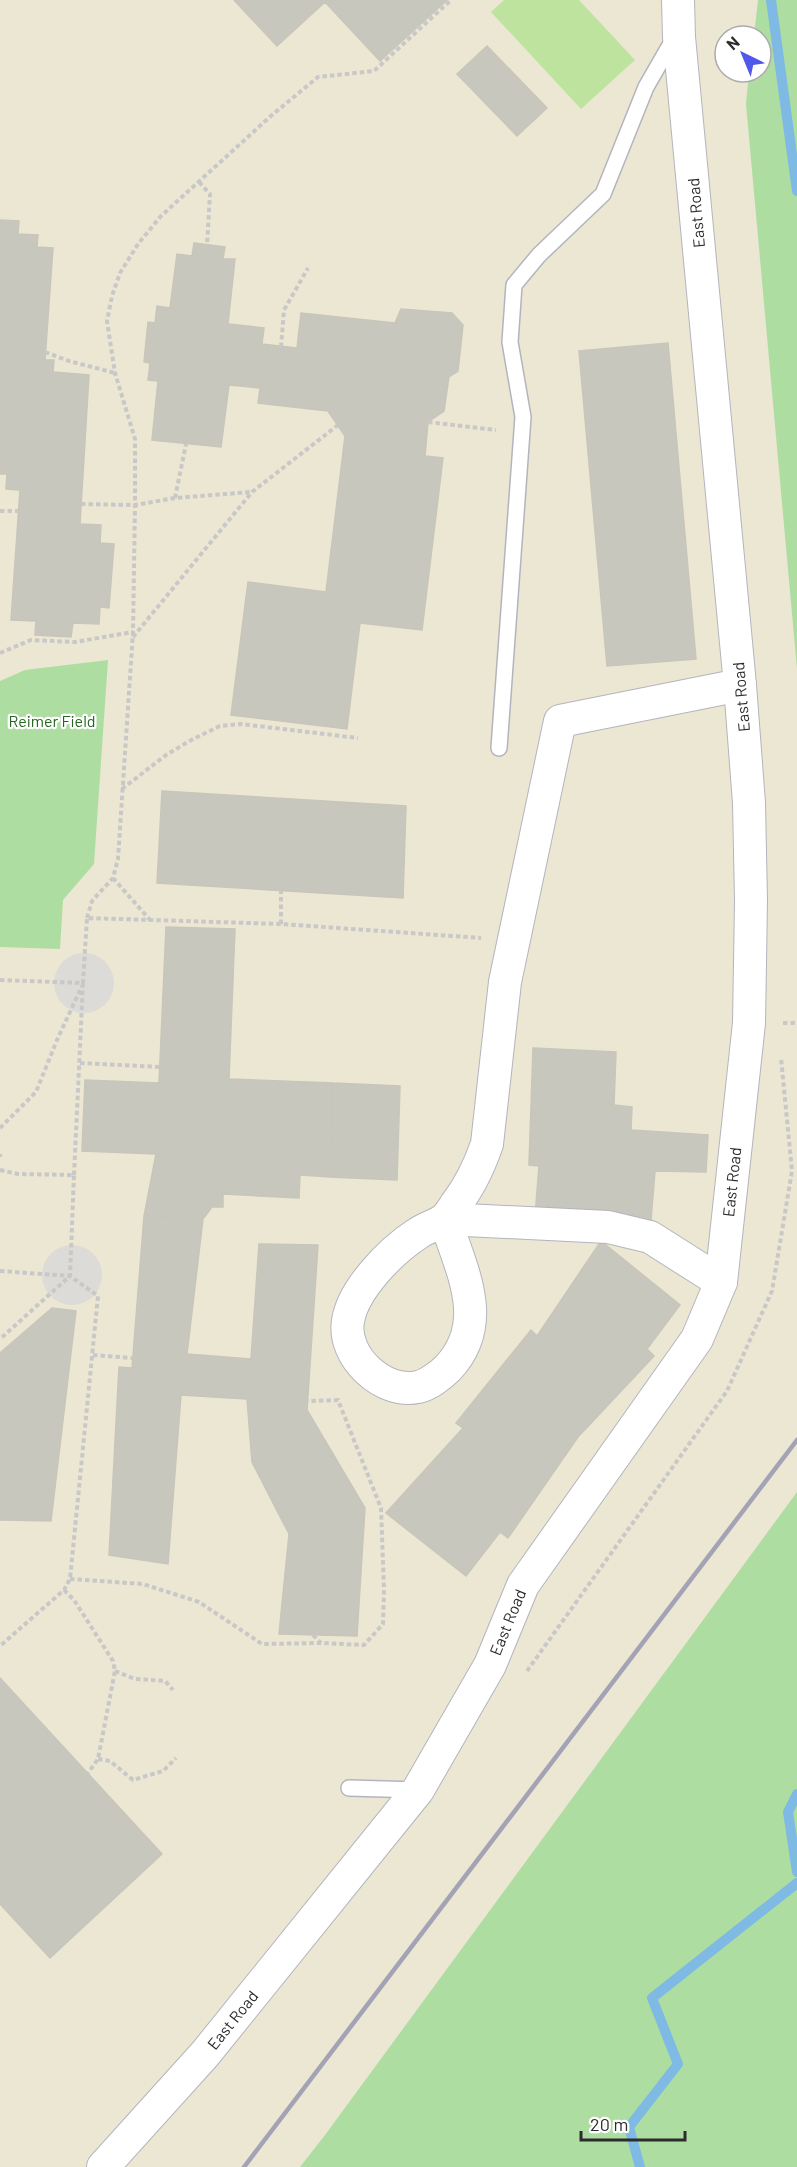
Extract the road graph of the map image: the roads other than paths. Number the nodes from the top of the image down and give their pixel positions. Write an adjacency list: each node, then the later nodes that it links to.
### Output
1 (678, 0): 2 (street, East Road)
2 (679, 37): 3 (street, East Road); 4 (lane)
3 (740, 685): 5 (street); 6 (street, East Road)
4 (499, 748)
5 (445, 1219): 5 (street); 6 (street)
6 (721, 1282): 8 (street, East Road)
7 (349, 1788): 8 (lane)
8 (418, 1790): 9 (street, East Road)
9 (103, 2167)

